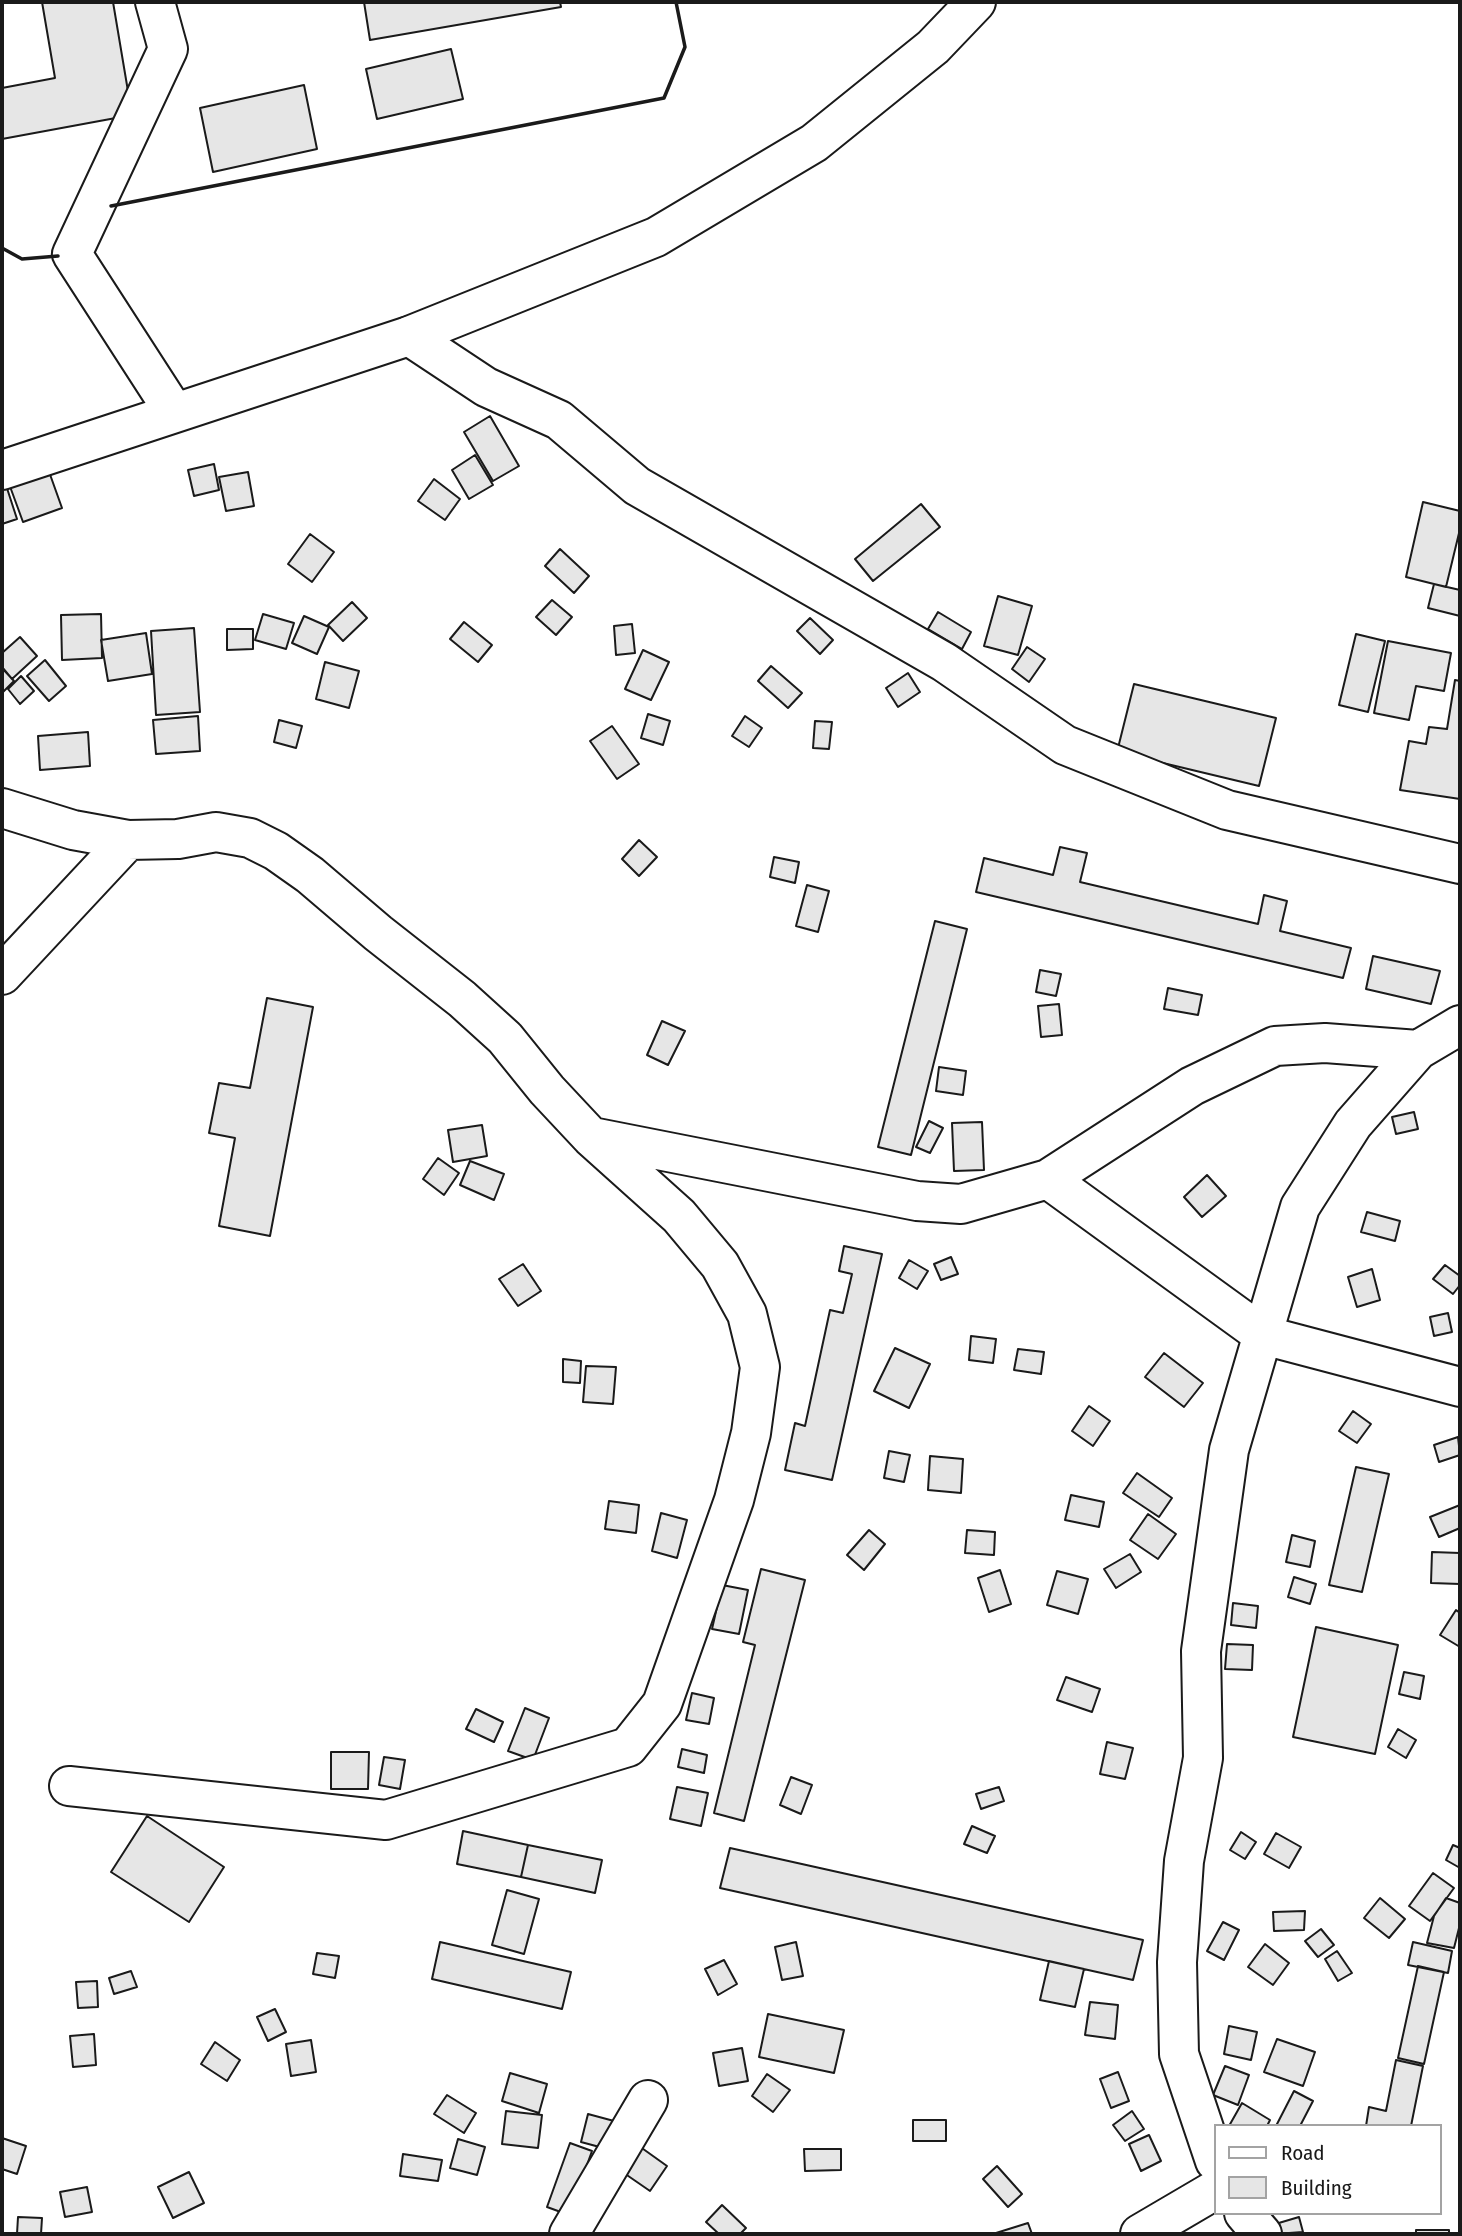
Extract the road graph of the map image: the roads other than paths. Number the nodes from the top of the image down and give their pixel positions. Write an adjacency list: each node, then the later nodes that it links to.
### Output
1 (155, 2): 4 (main road)
2 (976, 2): 3 (main road)
3 (409, 336): 4 (main road); 8 (main road)
4 (174, 412): 5 (main road)
5 (2, 470)
6 (2, 808): 7 (main road)
7 (128, 840): 9 (main road); 12 (main road)
8 (1460, 864)
9 (2, 975)
10 (1460, 1026): 11 (main road)
11 (1418, 1050): 13 (main road); 14 (main road)
12 (591, 1137): 13 (main road); 16 (main road)
13 (1048, 1179): 14 (main road)
14 (1263, 1335): 15 (main road); 18 (main road)
15 (1460, 1387)
16 (69, 1786)
17 (648, 2100): 21 (main road)
18 (1214, 2158)
19 (1214, 2191): 22 (main road)
20 (1246, 2215): 23 (main road)
21 (569, 2234)
22 (1140, 2234)
23 (1262, 2234)

